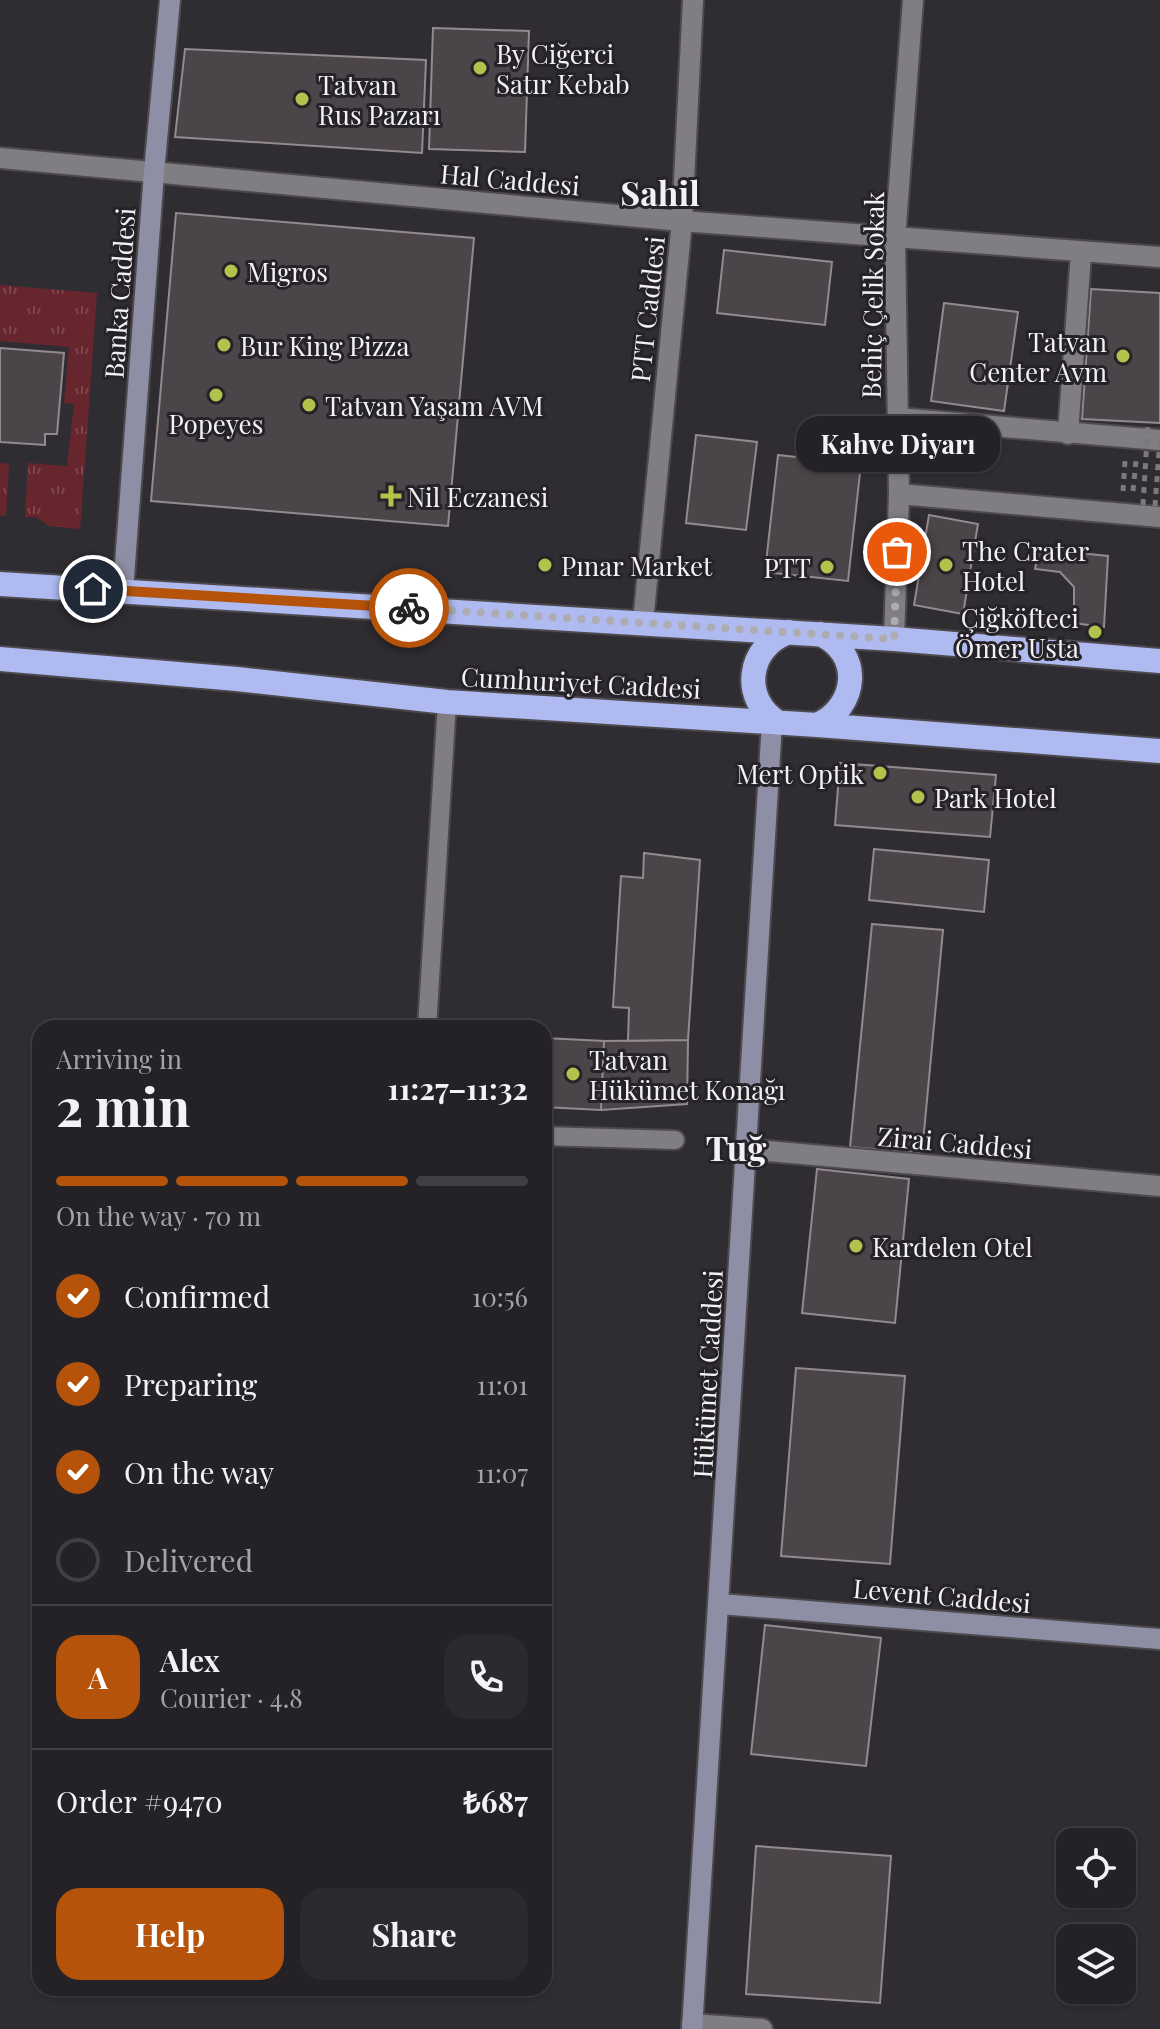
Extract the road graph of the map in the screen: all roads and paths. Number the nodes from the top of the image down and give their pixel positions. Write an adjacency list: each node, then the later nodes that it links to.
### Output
1 (170, 0): 5 (street, Banka Caddesi)
2 (693, 0): 6 (street, PTT Caddesi)
3 (913, 0): 7 (street, Behiç Çelik Sokak)
4 (0, 158): 5 (street, Hal Caddesi)
5 (154, 172): 6 (street, Hal Caddesi); 21 (street, Banka Caddesi)
6 (682, 221): 7 (street, Hal Caddesi); 22 (street, PTT Caddesi)
7 (895, 239): 8 (street, Hal Caddesi); 10 (street, Behiç Çelik Sokak)
8 (1081, 253): 9 (street, Hal Caddesi); 12 (street)
9 (1160, 257)
10 (897, 418): 12 (street); 16 (street, Behiç Çelik Sokak)
11 (1148, 423): 19 (path, bridge)
12 (1068, 434): 13 (street)
13 (1160, 439): 19 (path, bridge)
14 (1126, 446): 17 (path)
15 (1137, 447): 18 (path)
16 (899, 494): 19 (street); 25 (street, Behiç Çelik Sokak)
17 (1122, 503)
18 (1132, 504)
19 (1153, 509)
20 (0, 584): 21 (highway)
21 (123, 591): 22 (highway)
22 (643, 622): 23 (highway)
23 (789, 632): 24 (highway); 29 (highway)
24 (820, 634): 25 (highway); 30 (highway)
25 (894, 639): 27 (highway)
26 (0, 659): 28 (highway, Cumhuriyet Caddesi)
27 (1160, 661)
28 (447, 702): 29 (highway, Cumhuriyet Caddesi); 32 (lane)
29 (775, 722): 30 (highway, Cumhuriyet Caddesi); 35 (street, Hükümet Caddesi)
30 (817, 725): 31 (highway, Cumhuriyet Caddesi)
31 (1160, 751)
32 (427, 1020)
33 (552, 1136): 34 (lane)
34 (675, 1140)
35 (746, 1149): 36 (street, Zirai Caddesi); 37 (street, Hükümet Caddesi)
36 (1160, 1186)
37 (720, 1604): 38 (street, Levent Caddesi); 39 (street, Hükümet Caddesi)
38 (1160, 1639)
39 (692, 2026): 40 (street)
40 (762, 2029)

